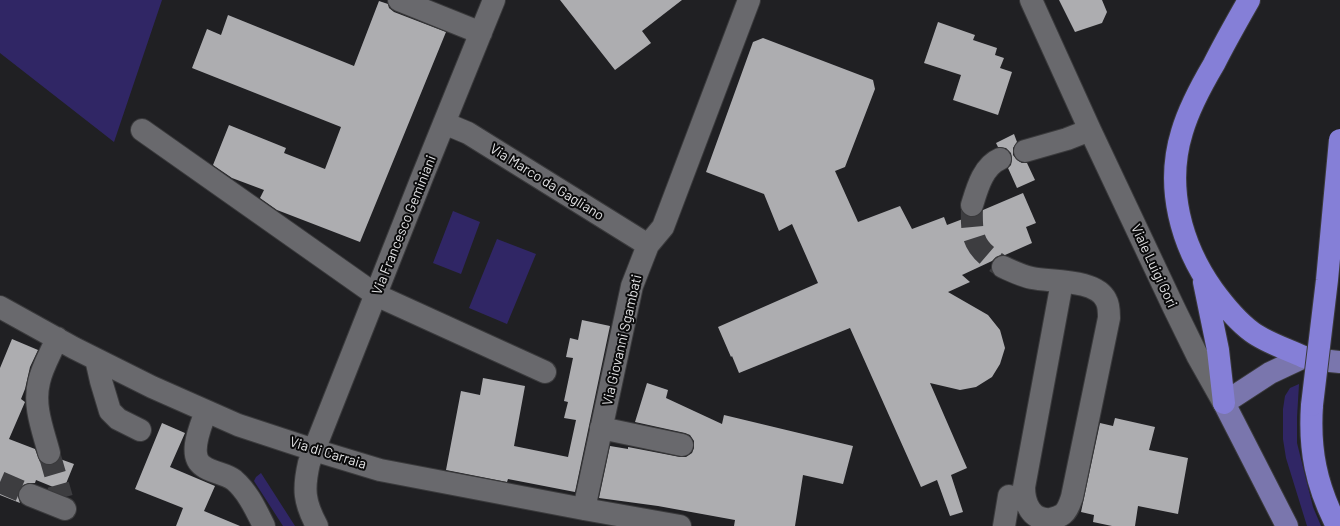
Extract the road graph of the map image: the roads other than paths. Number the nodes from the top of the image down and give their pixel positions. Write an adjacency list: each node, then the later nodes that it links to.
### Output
1 (399, 0): 6 (street)
2 (494, 0): 6 (street, Via Francesco Geminiani)
3 (749, 0): 14 (street, Via Giovanni Sgambati)
4 (1031, 0): 9 (street, Viale Luigi Gori)
5 (1249, 0): 16 (highway)
6 (481, 33): 7 (street, Via Francesco Geminiani)
7 (444, 123): 14 (street, Via Marco da Gagliano); 18 (street, Via Francesco Geminiani)
8 (142, 130): 18 (street)
9 (1090, 130): 11 (street); 24 (street, Viale Luigi Gori)
10 (1340, 140): 40 (highway, bridge)
11 (1025, 151)
12 (1000, 159): 13 (street)
13 (972, 205)
14 (648, 245): 26 (street, Via Giovanni Sgambati)
15 (1003, 267): 17 (street)
16 (1202, 275): 21 (highway); 24 (highway)
17 (1062, 282): 17 (street)
18 (376, 295): 23 (street); 29 (street, Via Francesco Geminiani)
19 (0, 307): 20 (street, Via di Carraia)
20 (57, 338): 22 (street, Via di Carraia); 30 (street)
21 (1304, 357): 24 (main road)
22 (96, 359): 25 (street, Via di Carraia); 27 (street)
23 (545, 372)
24 (1224, 403): 39 (main road, Viale Luigi Gori)
25 (206, 411): 29 (street, Via di Carraia); 35 (street)
26 (601, 428): 28 (street); 33 (street, Via Giovanni Sgambati)
27 (140, 430)
28 (682, 445)
29 (314, 450): 33 (street, Via di Carraia); 36 (street, Via Francesco Geminiani)
30 (49, 453)
31 (30, 495): 34 (street)
32 (1009, 496): 38 (street)
33 (584, 509): 37 (street, Via di Carraia)
34 (66, 511)
35 (264, 526)
36 (317, 526)
37 (680, 526)
38 (1004, 526)
39 (1286, 526)
40 (1337, 526)

